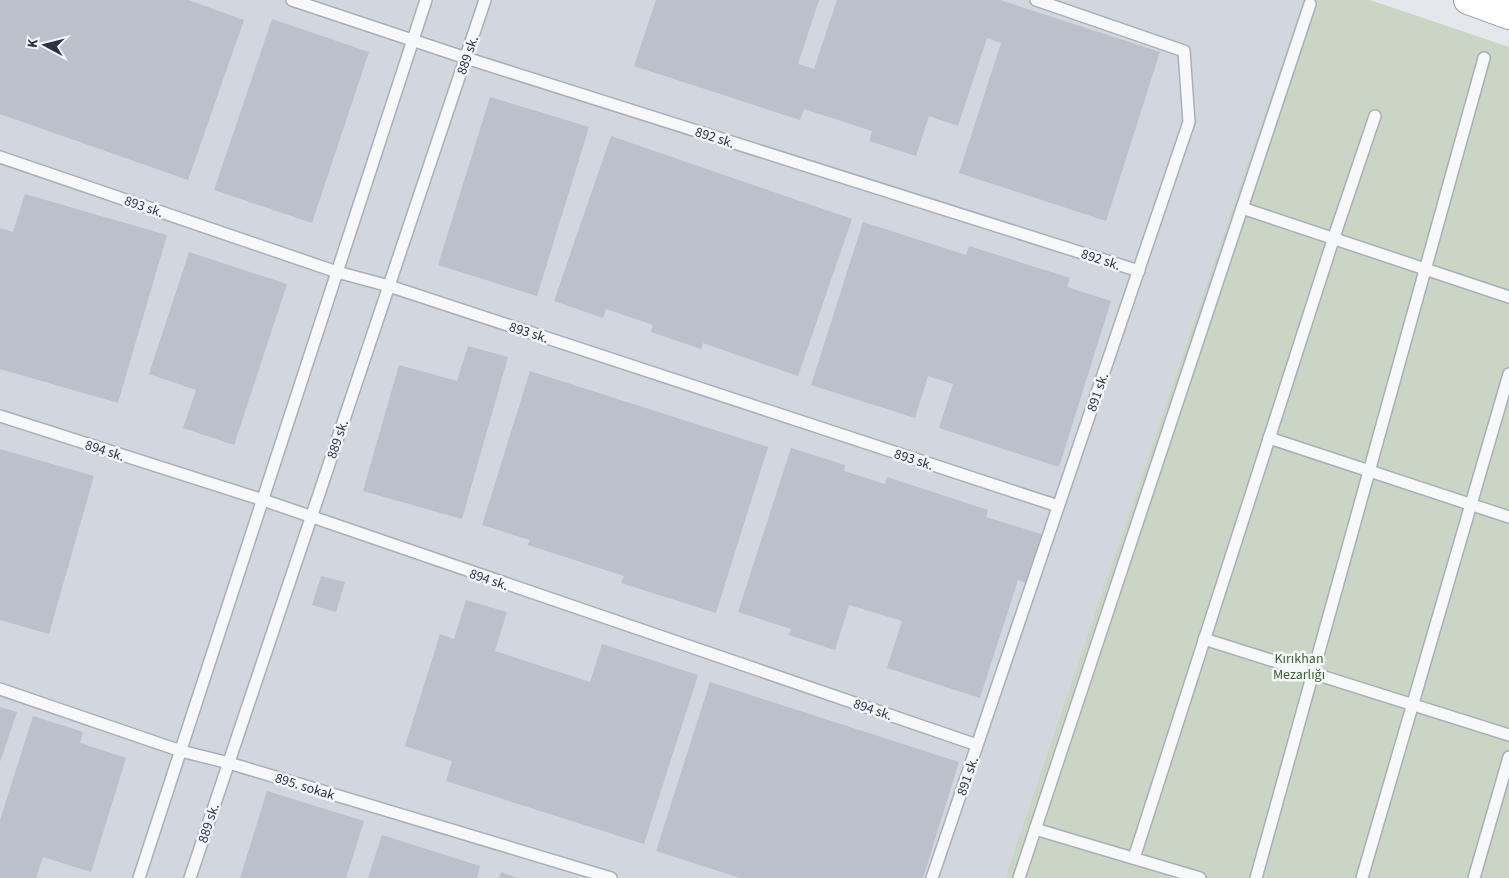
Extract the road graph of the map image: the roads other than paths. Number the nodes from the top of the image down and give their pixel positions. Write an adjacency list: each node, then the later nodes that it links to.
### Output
1 (292, 0): 8 (lane, 892 sk.)
2 (426, 0): 8 (lane)
3 (485, 0): 9 (lane, 889 sk.)
4 (1036, 0): 15 (lane, 891 sk.)
5 (1468, 0): 7 (highway)
6 (1310, 4): 13 (lane)
7 (1509, 15)
8 (413, 40): 9 (lane, 892 sk.); 17 (lane)
9 (466, 58): 15 (lane, 892 sk.); 18 (lane, 889 sk.)
10 (1484, 58): 16 (lane)
11 (1375, 116): 14 (lane)
12 (0, 157): 17 (lane, 893 sk.)
13 (1242, 208): 14 (lane); 38 (lane)
14 (1333, 240): 16 (lane); 22 (lane)
15 (1139, 271): 26 (lane, 891 sk.)
16 (1425, 271): 19 (lane); 23 (lane)
17 (338, 272): 18 (lane, 893 sk.); 24 (lane)
18 (389, 286): 26 (lane, 893 sk.); 28 (lane, 889 sk.)
19 (1509, 298)
20 (1509, 374): 25 (lane)
21 (0, 416): 24 (lane, 894 sk.)
22 (1269, 438): 23 (lane); 29 (lane)
23 (1369, 471): 25 (lane); 30 (lane)
24 (263, 500): 28 (lane, 894 sk.); 35 (lane)
25 (1471, 504): 27 (lane); 32 (lane)
26 (1058, 506): 34 (lane, 891 sk.)
27 (1509, 517)
28 (311, 518): 34 (lane, 894 sk.); 37 (lane, 889 sk.)
29 (1204, 639): 30 (lane); 39 (lane)
30 (1313, 673): 32 (lane); 46 (lane)
31 (0, 689): 35 (lane, 895. sokak)
32 (1412, 705): 33 (lane); 47 (lane)
33 (1509, 735)
34 (978, 745): 43 (lane, 891 sk.)
35 (181, 751): 37 (lane, 895. sokak); 40 (lane)
36 (1509, 757): 48 (lane)
37 (229, 763): 41 (lane, 889 sk.); 42 (lane, 895. sokak)
38 (1035, 828): 39 (lane); 44 (lane)
39 (1134, 858): 45 (lane)
40 (139, 878)
41 (190, 878)
42 (611, 878)
43 (932, 878)
44 (1019, 878)
45 (1200, 878)
46 (1256, 878)
47 (1362, 878)
48 (1474, 878)

